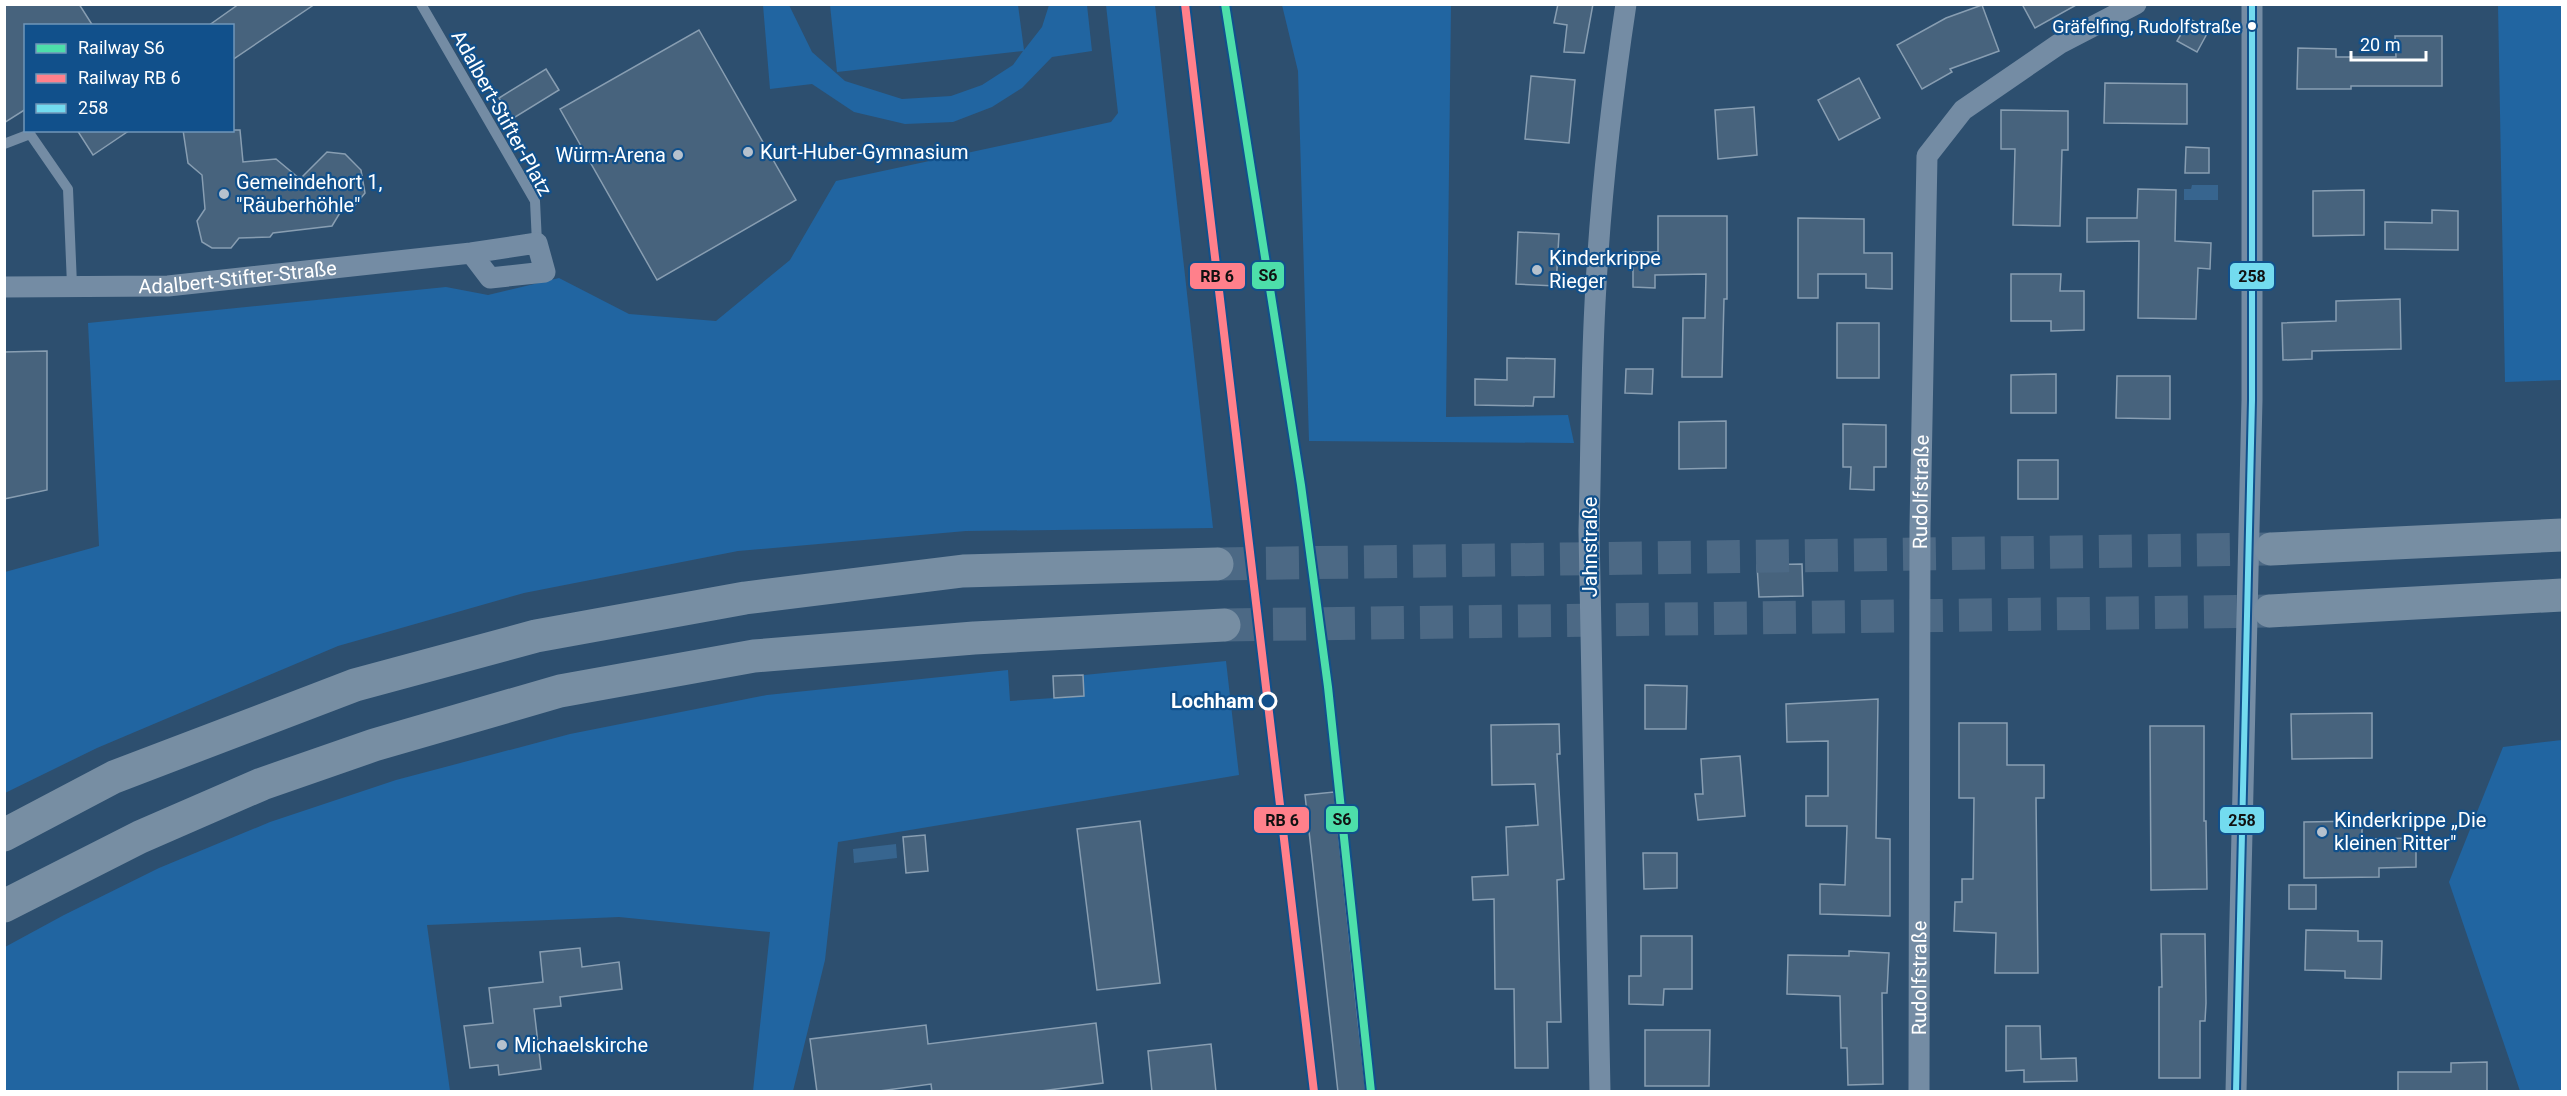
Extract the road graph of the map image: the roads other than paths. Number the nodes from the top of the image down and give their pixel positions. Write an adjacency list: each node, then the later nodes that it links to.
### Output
1 (421, 4): 6 (lane, Adalbert-Stifter-Platz)
2 (1626, 4): 18 (street, Jahnstraße)
3 (2136, 4): 19 (street, Rudolfstraße)
4 (2252, 4): 20 (street)
5 (4, 144): 8 (lane)
6 (537, 243): 7 (street, Adalbert-Stifter-Straße); 7 (street)
7 (471, 253): 8 (street, Adalbert-Stifter-Straße)
8 (72, 285): 9 (street, Adalbert-Stifter-Straße)
9 (4, 287)
10 (2562, 535): 11 (highway)
11 (2271, 549)
12 (1217, 564): 16 (highway)
13 (2562, 595): 14 (highway)
14 (2270, 611)
15 (1224, 625): 17 (highway)
16 (4, 835)
17 (4, 906)
18 (1600, 1092)
19 (1919, 1092)
20 (2236, 1092)

